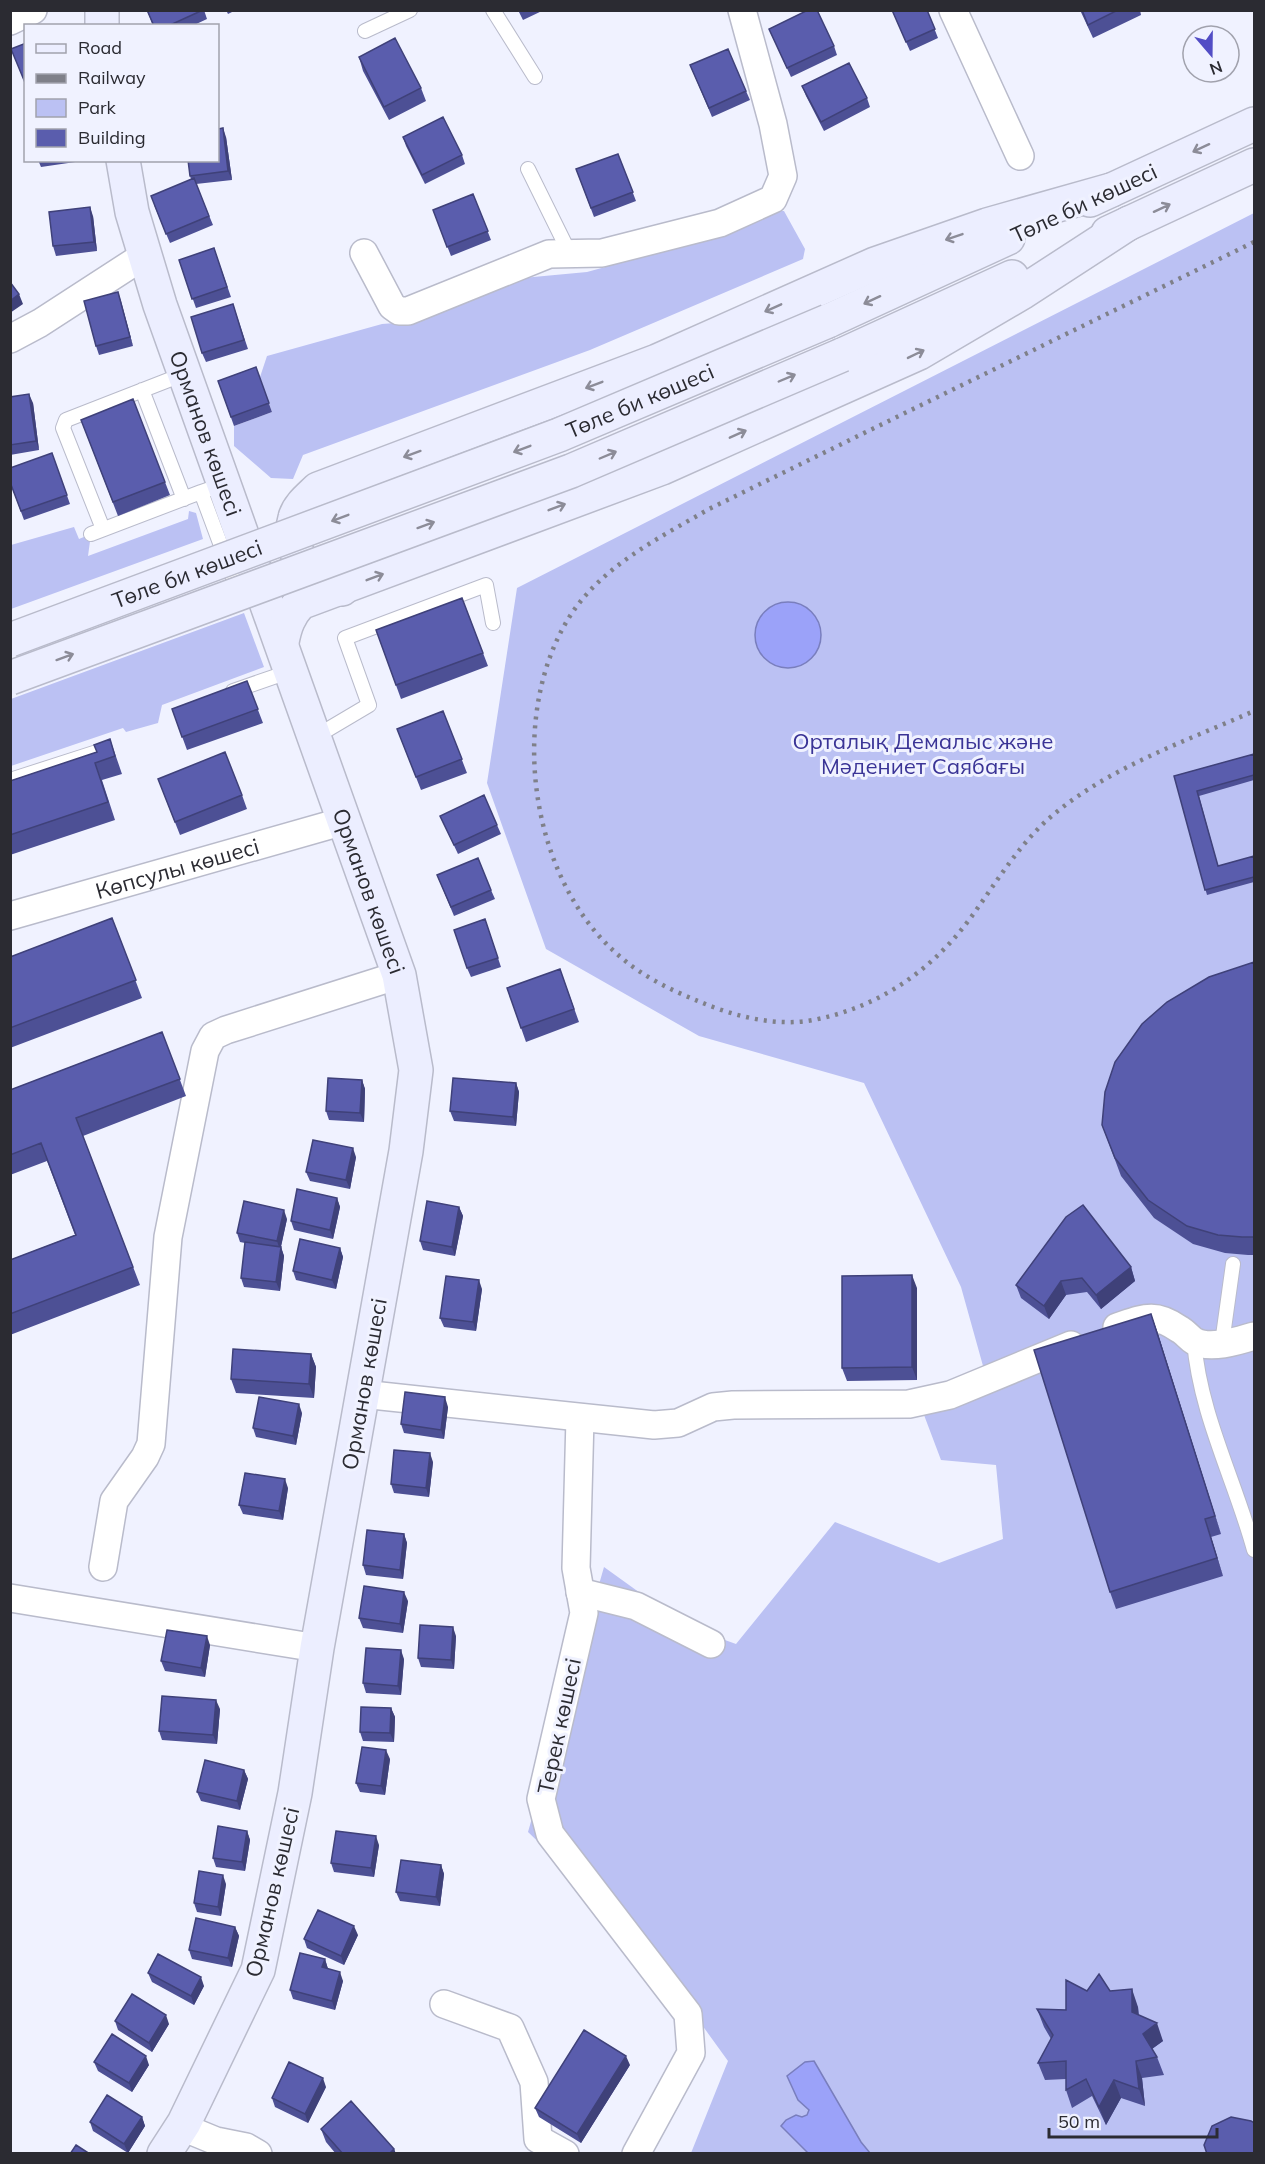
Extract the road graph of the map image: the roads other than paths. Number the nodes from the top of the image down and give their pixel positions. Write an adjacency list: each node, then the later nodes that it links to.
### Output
1 (33, 10): 6 (street)
2 (410, 10): 7 (lane)
3 (493, 10): 8 (lane)
4 (742, 10): 17 (street)
5 (953, 10): 10 (street)
6 (10, 21)
7 (365, 31)
8 (535, 77)
9 (1254, 124): 14 (main road, Төле би көшесі, one-way to 14)
10 (1020, 156)
11 (123, 162): 18 (main road, Орманов көшесі)
12 (1254, 165): 15 (main road, Төле би көшесі, one-way to 12)
13 (528, 169): 17 (lane)
14 (1111, 190): 24 (main road, one-way to 24); 27 (main road, Төле би көшесі, one-way to 27, bridge)
15 (1129, 223): 24 (main road, one-way to 15); 29 (main road, Төле би көшесі, one-way to 15, bridge)
16 (364, 254): 17 (street)
17 (570, 254)
18 (145, 255): 19 (street); 20 (main road, Орманов көшесі)
19 (10, 339)
20 (185, 374): 21 (lane); 22 (main road, Орманов көшесі)
21 (142, 390): 23 (lane); 23 (lane)
22 (212, 488): 23 (lane); 25 (lane); 28 (main road, Орманов көшесі)
23 (184, 499)
24 (342, 589): 28 (main road)
25 (243, 606)
26 (494, 623): 31 (lane)
27 (10, 640)
28 (287, 656): 30 (lane); 31 (main road, Орманов көшесі)
29 (10, 678)
30 (223, 695)
31 (315, 737): 34 (main road, Орманов көшесі)
32 (105, 750): 33 (lane)
33 (10, 780)
34 (344, 821): 35 (street, Көпсулы көшесі); 36 (main road, Орманов көшесі)
35 (10, 916)
36 (399, 975): 41 (main road, Орманов көшесі); 44 (street)
37 (1233, 1264): 40 (lane)
38 (1254, 1336): 40 (street)
39 (1194, 1341): 40 (street); 42 (street); 43 (lane)
40 (1222, 1343)
41 (362, 1394): 42 (street); 48 (main road, Орманов көшесі)
42 (580, 1418): 45 (street, Терек көшесі)
43 (1254, 1550)
44 (103, 1567)
45 (580, 1592): 47 (street); 54 (street, Терек көшесі)
46 (10, 1598): 48 (street)
47 (711, 1644)
48 (317, 1648): 50 (main road, Орманов көшесі)
49 (444, 2004): 53 (street)
50 (182, 2127): 51 (main road, Орманов көшесі); 52 (street)
51 (164, 2154)
52 (258, 2154)
53 (565, 2154)
54 (636, 2154)

